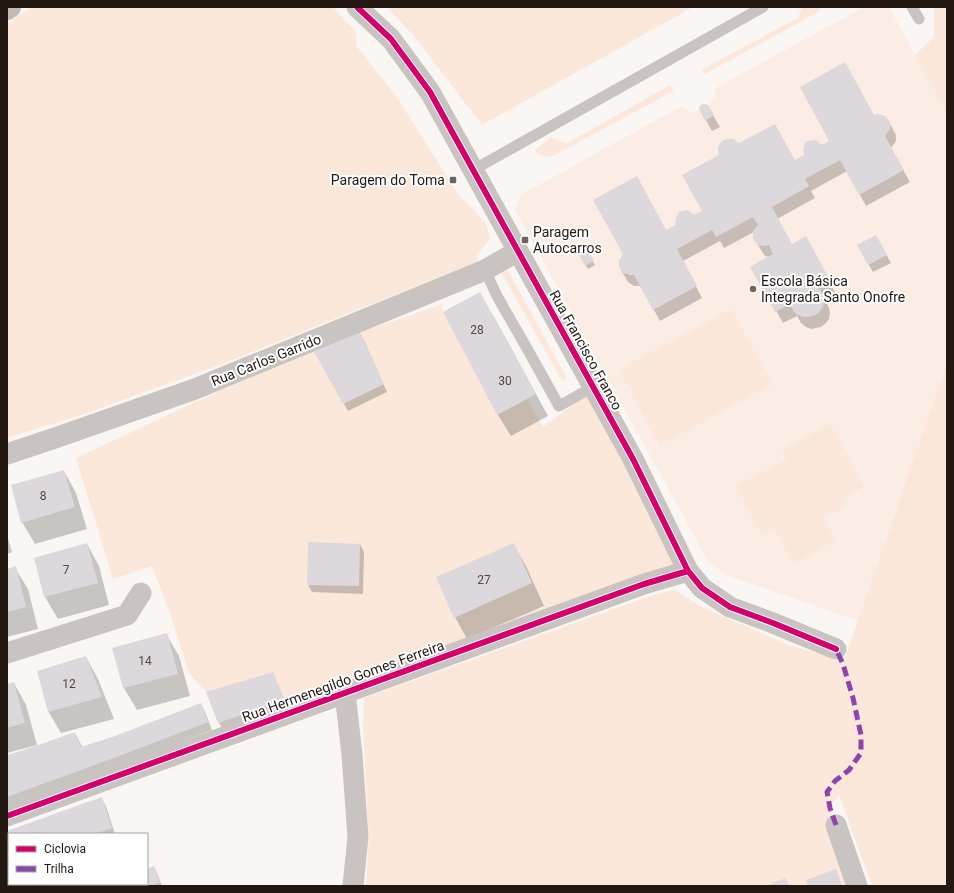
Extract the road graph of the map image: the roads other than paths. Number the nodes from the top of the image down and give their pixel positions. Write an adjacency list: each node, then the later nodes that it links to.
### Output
1 (10, 7): 5 (main road)
2 (357, 7): 7 (street, Rua Francisco Franco)
3 (763, 7): 7 (lane)
4 (912, 7): 6 (lane)
5 (7, 9)
6 (919, 19)
7 (473, 170): 8 (street, Rua Francisco Franco)
8 (518, 252): 9 (street, Rua Carlos Garrido); 10 (street, Rua Francisco Franco)
9 (485, 270): 10 (lane); 11 (street, Rua Carlos Garrido)
10 (593, 387): 12 (street, Rua Francisco Franco)
11 (7, 454)
12 (688, 571): 14 (street, Rua Francisco Franco); 16 (street, Rua Hermenegildo Gomes Ferreira)
13 (141, 593): 15 (street)
14 (836, 649)
15 (7, 653)
16 (345, 693): 17 (street, Rua Hermenegildo Gomes Ferreira); 19 (street)
17 (7, 816)
18 (836, 825): 20 (street)
19 (353, 886)
20 (857, 886)

